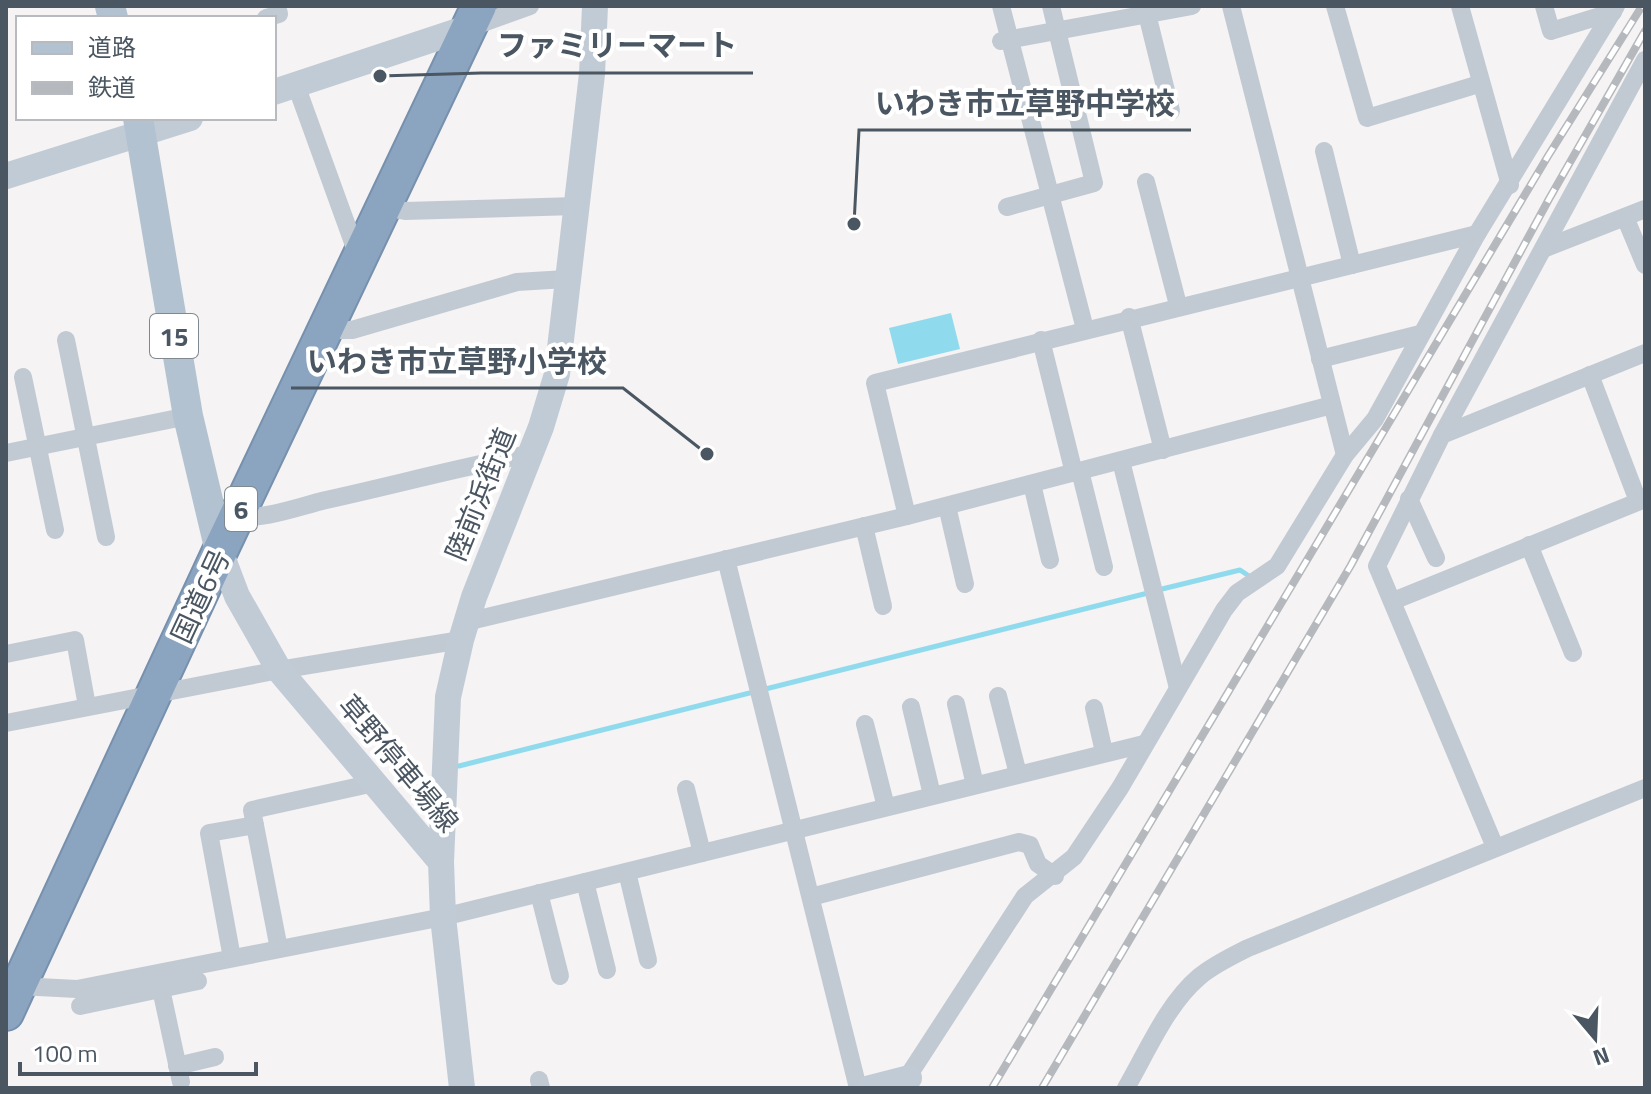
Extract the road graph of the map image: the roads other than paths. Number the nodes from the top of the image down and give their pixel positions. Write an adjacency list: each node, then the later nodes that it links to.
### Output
1 (530, 6): 12 (street)
2 (595, 6): 26 (street, 陸前浜街道)
3 (1001, 6): 14 (street)
4 (1051, 6): 13 (street)
5 (1192, 6): 11 (street)
6 (1231, 6): 36 (street)
7 (1335, 6): 16 (street)
8 (1460, 6): 16 (street)
9 (1544, 6): 10 (street)
10 (1615, 9): 24 (street)
11 (1147, 14): 13 (street); 18 (street)
12 (473, 17): 17 (street); 27 (highway, 国道6号 / 6)
13 (1056, 29): 14 (street); 25 (street)
14 (1004, 39): 25 (street)
15 (1645, 60): 32 (street)
16 (1479, 84): 24 (street)
17 (285, 88): 33 (street)
18 (1171, 111)
19 (178, 120): 20 (street)
20 (140, 126): 22 (street); 50 (main road, 15)
21 (1324, 151): 34 (street)
22 (6, 176)
23 (1146, 182): 38 (street)
24 (1510, 185): 31 (street)
25 (1051, 195): 28 (street); 40 (street)
26 (576, 206): 27 (street); 37 (street, 陸前浜街道)
27 (384, 207): 33 (highway, 国道6号 / 6)
28 (1007, 207)
29 (1645, 209): 30 (street)
30 (1625, 217): 32 (street); 35 (street)
31 (1477, 234): 34 (street); 42 (street)
32 (1543, 249): 51 (street)
33 (359, 259): 41 (highway, 国道6号 / 6)
34 (1352, 265): 36 (street)
35 (1645, 265)
36 (1298, 277): 38 (street); 46 (street)
37 (566, 279): 41 (street); 56 (street, 陸前浜街道)
38 (1178, 305): 39 (street)
39 (1129, 317): 40 (street); 54 (street)
40 (1085, 329): 44 (street)
41 (326, 330): 65 (highway, 国道6号 / 6)
42 (1420, 334): 46 (street); 57 (street)
43 (66, 340): 52 (street)
44 (1041, 340): 59 (street); 64 (street)
45 (1645, 353): 47 (street)
46 (1320, 359): 49 (street)
47 (1590, 375): 51 (street); 62 (street)
48 (23, 377): 53 (street)
49 (1332, 405): 54 (street); 57 (street)
50 (188, 416): 52 (street); 70 (main road, 15)
51 (1442, 435): 61 (street)
52 (86, 436): 53 (street); 68 (street)
53 (38, 446): 55 (street); 67 (street)
54 (1163, 450): 58 (street)
55 (6, 453)
56 (529, 454): 65 (street); 78 (street, 陸前浜街道)
57 (1345, 455): 82 (street)
58 (1121, 461): 59 (street); 82 (street)
59 (1077, 472): 60 (street); 74 (street)
60 (1032, 484): 63 (street); 73 (street)
61 (1409, 499): 71 (street); 76 (street)
62 (1642, 500): 69 (street)
63 (947, 506): 64 (street); 75 (street)
64 (907, 516): 66 (street)
65 (236, 517): 70 (highway, 国道6号 / 6)
66 (864, 526): 72 (street); 77 (street)
67 (55, 530)
68 (106, 537)
69 (1529, 545): 76 (street); 79 (street)
70 (220, 551): 81 (street, 草野停車場線); 84 (highway, 国道6号 / 6)
71 (1436, 558)
72 (726, 559): 78 (street); 101 (street)
73 (1050, 560)
74 (1104, 567)
75 (965, 584)
76 (1393, 601): 102 (street)
77 (883, 606)
78 (463, 631): 81 (street); 104 (street, 陸前浜街道)
79 (1573, 653)
80 (6, 654): 86 (street)
81 (279, 670): 84 (street); 94 (street, 草野停車場線)
82 (1178, 688): 91 (street)
83 (998, 696): 93 (street)
84 (153, 697): 86 (street); 118 (highway, 国道6号 / 6)
85 (956, 704): 95 (street)
86 (87, 706): 89 (street)
87 (911, 707): 98 (street)
88 (1094, 708): 92 (street)
89 (6, 723)
90 (865, 724): 99 (street)
91 (1144, 744): 92 (street); 106 (street)
92 (1104, 752): 93 (street)
93 (1018, 774): 95 (street)
94 (374, 783): 100 (street); 104 (street, 草野停車場線)
95 (975, 785): 98 (street)
96 (1645, 788): 102 (street)
97 (686, 789): 103 (street)
98 (932, 795): 99 (street)
99 (886, 807): 101 (street)
100 (255, 825): 111 (street); 112 (street)
101 (795, 830): 103 (street); 109 (street)
102 (1495, 847): 125 (street)
103 (702, 853): 105 (street)
104 (441, 862): 110 (street, 草野停車場線)
105 (627, 872): 107 (street); 113 (street)
106 (1055, 876): 109 (street); 121 (street)
107 (585, 882): 108 (street); 114 (street)
108 (539, 893): 110 (street); 115 (street)
109 (811, 897): 123 (street)
110 (443, 917): 111 (street); 122 (street, 草野停車場線)
111 (279, 949): 112 (street)
112 (232, 958): 117 (street)
113 (648, 960)
114 (607, 970)
115 (560, 976)
116 (198, 981): 117 (street)
117 (157, 984): 118 (street); 119 (street); 120 (street)
118 (11, 999)
119 (80, 1006)
120 (215, 1057)
121 (905, 1083): 124 (street)
122 (462, 1088)
123 (858, 1088)
124 (870, 1088)
125 (1126, 1088)

